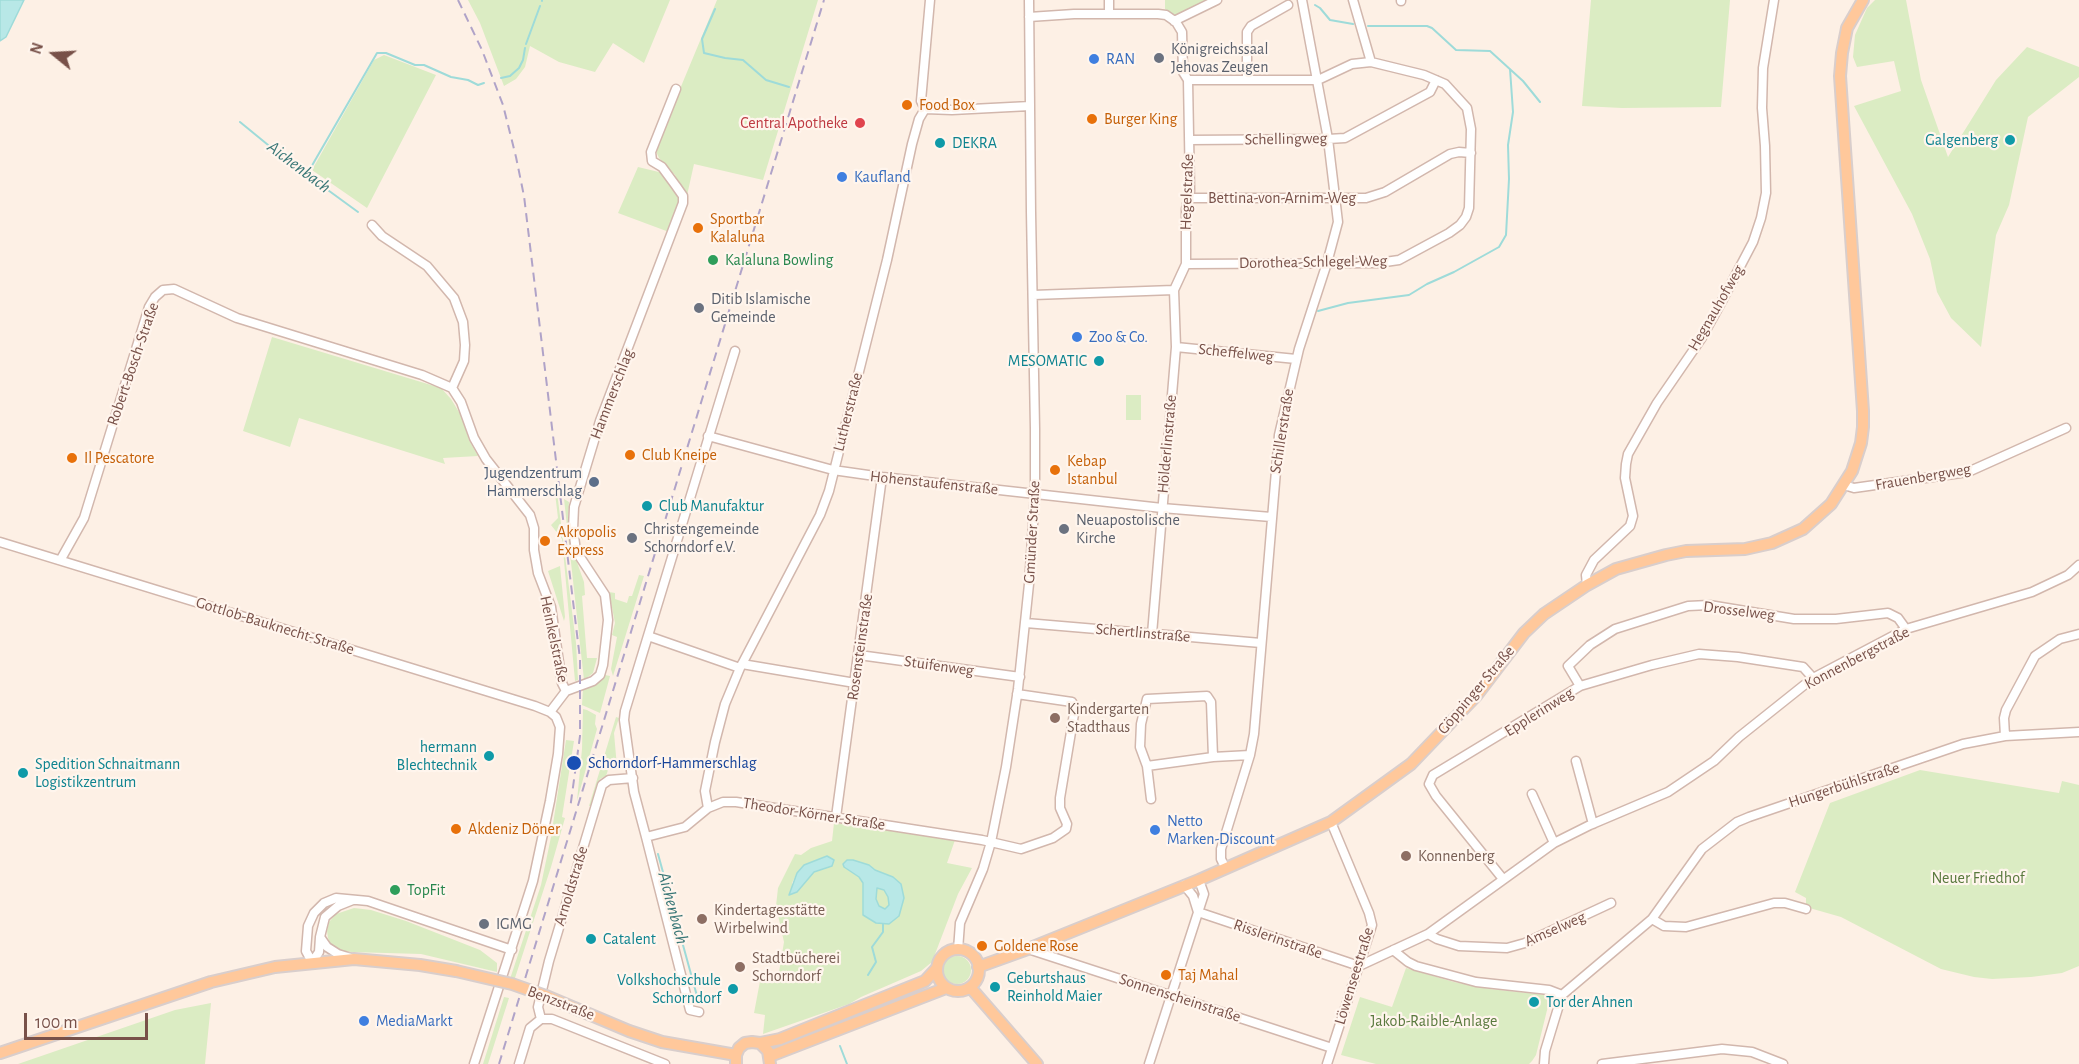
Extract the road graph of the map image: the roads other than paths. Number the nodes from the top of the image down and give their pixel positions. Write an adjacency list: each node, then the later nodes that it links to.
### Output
1 (930, 0): 20 (street, Lutherstraße)
2 (1029, 0): 11 (street, Gmünder Straße)
3 (1109, 0): 10 (street)
4 (1217, 0): 12 (street)
5 (1302, 0): 16 (street, Schillerstraße)
6 (1353, 0): 13 (street)
7 (1774, 0): 46 (street, Hegnauhofweg)
8 (1863, 0): 39 (main road, Göppinger Straße)
9 (1288, 5): 14 (street)
10 (1109, 14): 11 (street); 12 (street)
11 (1029, 17): 19 (street, Gmünder Straße)
12 (1174, 21): 15 (street, Hegelstraße)
13 (1371, 62): 16 (street); 17 (street, Dorothea-Schlegel-Weg)
14 (1247, 79): 15 (street); 16 (street)
15 (1188, 80): 21 (street, Hegelstraße)
16 (1318, 80): 22 (street, Schillerstraße)
17 (1436, 80): 22 (street, Schellingweg); 23 (street, Dorothea-Schlegel-Weg)
18 (676, 89): 59 (street, Hammerschlag)
19 (1030, 106): 20 (street); 30 (street, Gmünder Straße)
20 (925, 109): 37 (street, Lutherstraße)
21 (1189, 140): 22 (street, Schellingweg); 24 (street, Hegelstraße)
22 (1328, 140): 25 (street, Schillerstraße)
23 (1471, 153): 25 (street, Bettina-von-Arnim-Weg); 27 (street, Dorothea-Schlegel-Weg)
24 (1189, 198): 25 (street, Bettina-von-Arnim-Weg); 28 (street, Hegelstraße)
25 (1336, 198): 27 (street, Schillerstraße)
26 (372, 225): 34 (street)
27 (1327, 263): 28 (street, Dorothea-Schlegel-Weg); 33 (street, Schillerstraße)
28 (1186, 264): 29 (street, Hegelstraße)
29 (1174, 290): 30 (street); 31 (street, Hölderlinstraße)
30 (1032, 295): 40 (street, Gmünder Straße)
31 (1176, 347): 33 (street, Scheffelweg); 41 (street, Hölderlinstraße)
32 (735, 351): 36 (street)
33 (1296, 359): 42 (street, Schillerstraße)
34 (452, 388): 44 (street, Robert-Bosch-Straße); 59 (street, Heinkelstraße)
35 (2067, 429): 39 (street, Frauenbergweg)
36 (708, 436): 37 (street, Hohenstaufenstraße); 51 (street)
37 (833, 470): 38 (street, Hohenstaufenstraße); 54 (street, Lutherstraße)
38 (882, 477): 40 (street, Hohenstaufenstraße); 53 (street, Rosensteinstraße)
39 (1844, 485): 46 (main road, Göppinger Straße)
40 (1035, 494): 41 (street, Hohenstaufenstraße); 47 (street, Gmünder Straße)
41 (1162, 508): 42 (street, Hohenstaufenstraße); 49 (street, Hölderlinstraße)
42 (1271, 517): 52 (street, Schillerstraße)
43 (0, 542): 44 (street, Gottlob-Bauknecht-Straße)
44 (62, 559): 61 (street, Gottlob-Bauknecht-Straße)
45 (2079, 565): 48 (street, Konnenbergstraße)
46 (1587, 585): 73 (main road, Göppinger Straße)
47 (1026, 623): 49 (street, Schertlinstraße); 55 (street, Gmünder Straße)
48 (1906, 629): 56 (street, Konnenbergstraße); 58 (street, Drosselweg)
49 (1152, 634): 52 (street, Schertlinstraße)
50 (2079, 634): 63 (street)
51 (648, 636): 54 (street); 68 (street)
52 (1262, 642): 64 (street, Schillerstraße)
53 (859, 655): 55 (street, Stuifenweg); 57 (street, Rosensteinstraße)
54 (741, 666): 57 (street); 71 (street, Lutherstraße)
55 (1020, 677): 60 (street, Gmünder Straße)
56 (1813, 678): 58 (street, Epplerinweg); 74 (street, Konnenbergstraße)
57 (855, 683): 72 (street, Rosensteinstraße)
58 (1580, 686): 79 (street, Epplerinweg)
59 (566, 691): 61 (street, Heinkelstraße)
60 (1017, 694): 76 (street, Gmünder Straße); 76 (street, Theodor-Körner-Straße)
61 (550, 712): 90 (street)
62 (2079, 732): 63 (street, Hungerbühlstraße)
63 (2006, 736): 86 (street, Hungerbühlstraße)
64 (1250, 755): 65 (street); 78 (street, Schillerstraße)
65 (1213, 757): 67 (street); 67 (street)
66 (1576, 760): 74 (street)
67 (1147, 766): 70 (street)
68 (633, 778): 75 (street); 105 (street, Arnoldstraße)
69 (1532, 794): 77 (street)
70 (1151, 799)
71 (708, 808): 72 (street, Theodor-Körner-Straße); 75 (street, Theodor-Körner-Straße)
72 (836, 817): 76 (street, Theodor-Körner-Straße)
73 (1331, 822): 78 (main road, Göppinger Straße); 96 (street, Löwenseestraße)
74 (1593, 824): 77 (street, Konnenbergstraße)
75 (646, 837): 104 (street)
76 (991, 842): 91 (street, Gmünder Straße)
77 (1554, 843): 79 (street, Konnenbergstraße)
78 (1225, 867): 80 (main road, Göppinger Straße)
79 (1503, 879): 87 (street, Konnenbergstraße)
80 (1199, 880): 81 (main road, Göppinger Straße); 85 (street)
81 (1184, 885): 85 (street); 89 (main road, Göppinger Straße)
82 (355, 900): 88 (street); 90 (street); 94 (street)
83 (1611, 903): 87 (street, Amselweg)
84 (1806, 909): 86 (street)
85 (1198, 912): 96 (street, Risslerinstraße); 102 (street)
86 (1652, 919): 103 (street, Hungerbühlstraße)
87 (1428, 934): 92 (street, Konnenbergstraße)
88 (320, 937): 93 (street); 94 (street)
89 (1028, 949): 97 (main road, Göppinger Straße); 102 (street, Sonnenscheinstraße)
90 (512, 950): 111 (street)
91 (958, 950): 97 (main road); 98 (main road)
92 (1393, 950): 96 (street, Konnenbergstraße); 103 (street)
93 (354, 959): 94 (main road, Benzstraße); 95 (main road, Benzstraße)
94 (312, 962): 101 (main road, Benzstraße)
95 (383, 962): 101 (main road, Benzstraße); 109 (main road, Benzstraße, bridge)
96 (1359, 966): 107 (street, Löwenseestraße)
97 (978, 967): 99 (main road)
98 (937, 968): 100 (main road); 106 (main road)
99 (970, 987): 100 (main road); 114 (main road)
100 (946, 988): 110 (main road)
101 (187, 991): 108 (main road, Benzstraße)
102 (1172, 995): 107 (street, Sonnenscheinstraße); 115 (street)
103 (1562, 995): 117 (street)
104 (695, 1011)
105 (540, 1019): 112 (street, Arnoldstraße); 113 (street)
106 (760, 1043): 109 (main road); 110 (main road)
107 (1332, 1048): 116 (street, Löwenseestraße)
108 (0, 1053)
109 (736, 1059)
110 (770, 1060)
111 (474, 1064)
112 (519, 1064)
113 (665, 1064)
114 (1037, 1064)
115 (1149, 1064)
116 (1327, 1064)
117 (1544, 1064)
118 (1602, 1064): 119 (street)
119 (1783, 1064)

